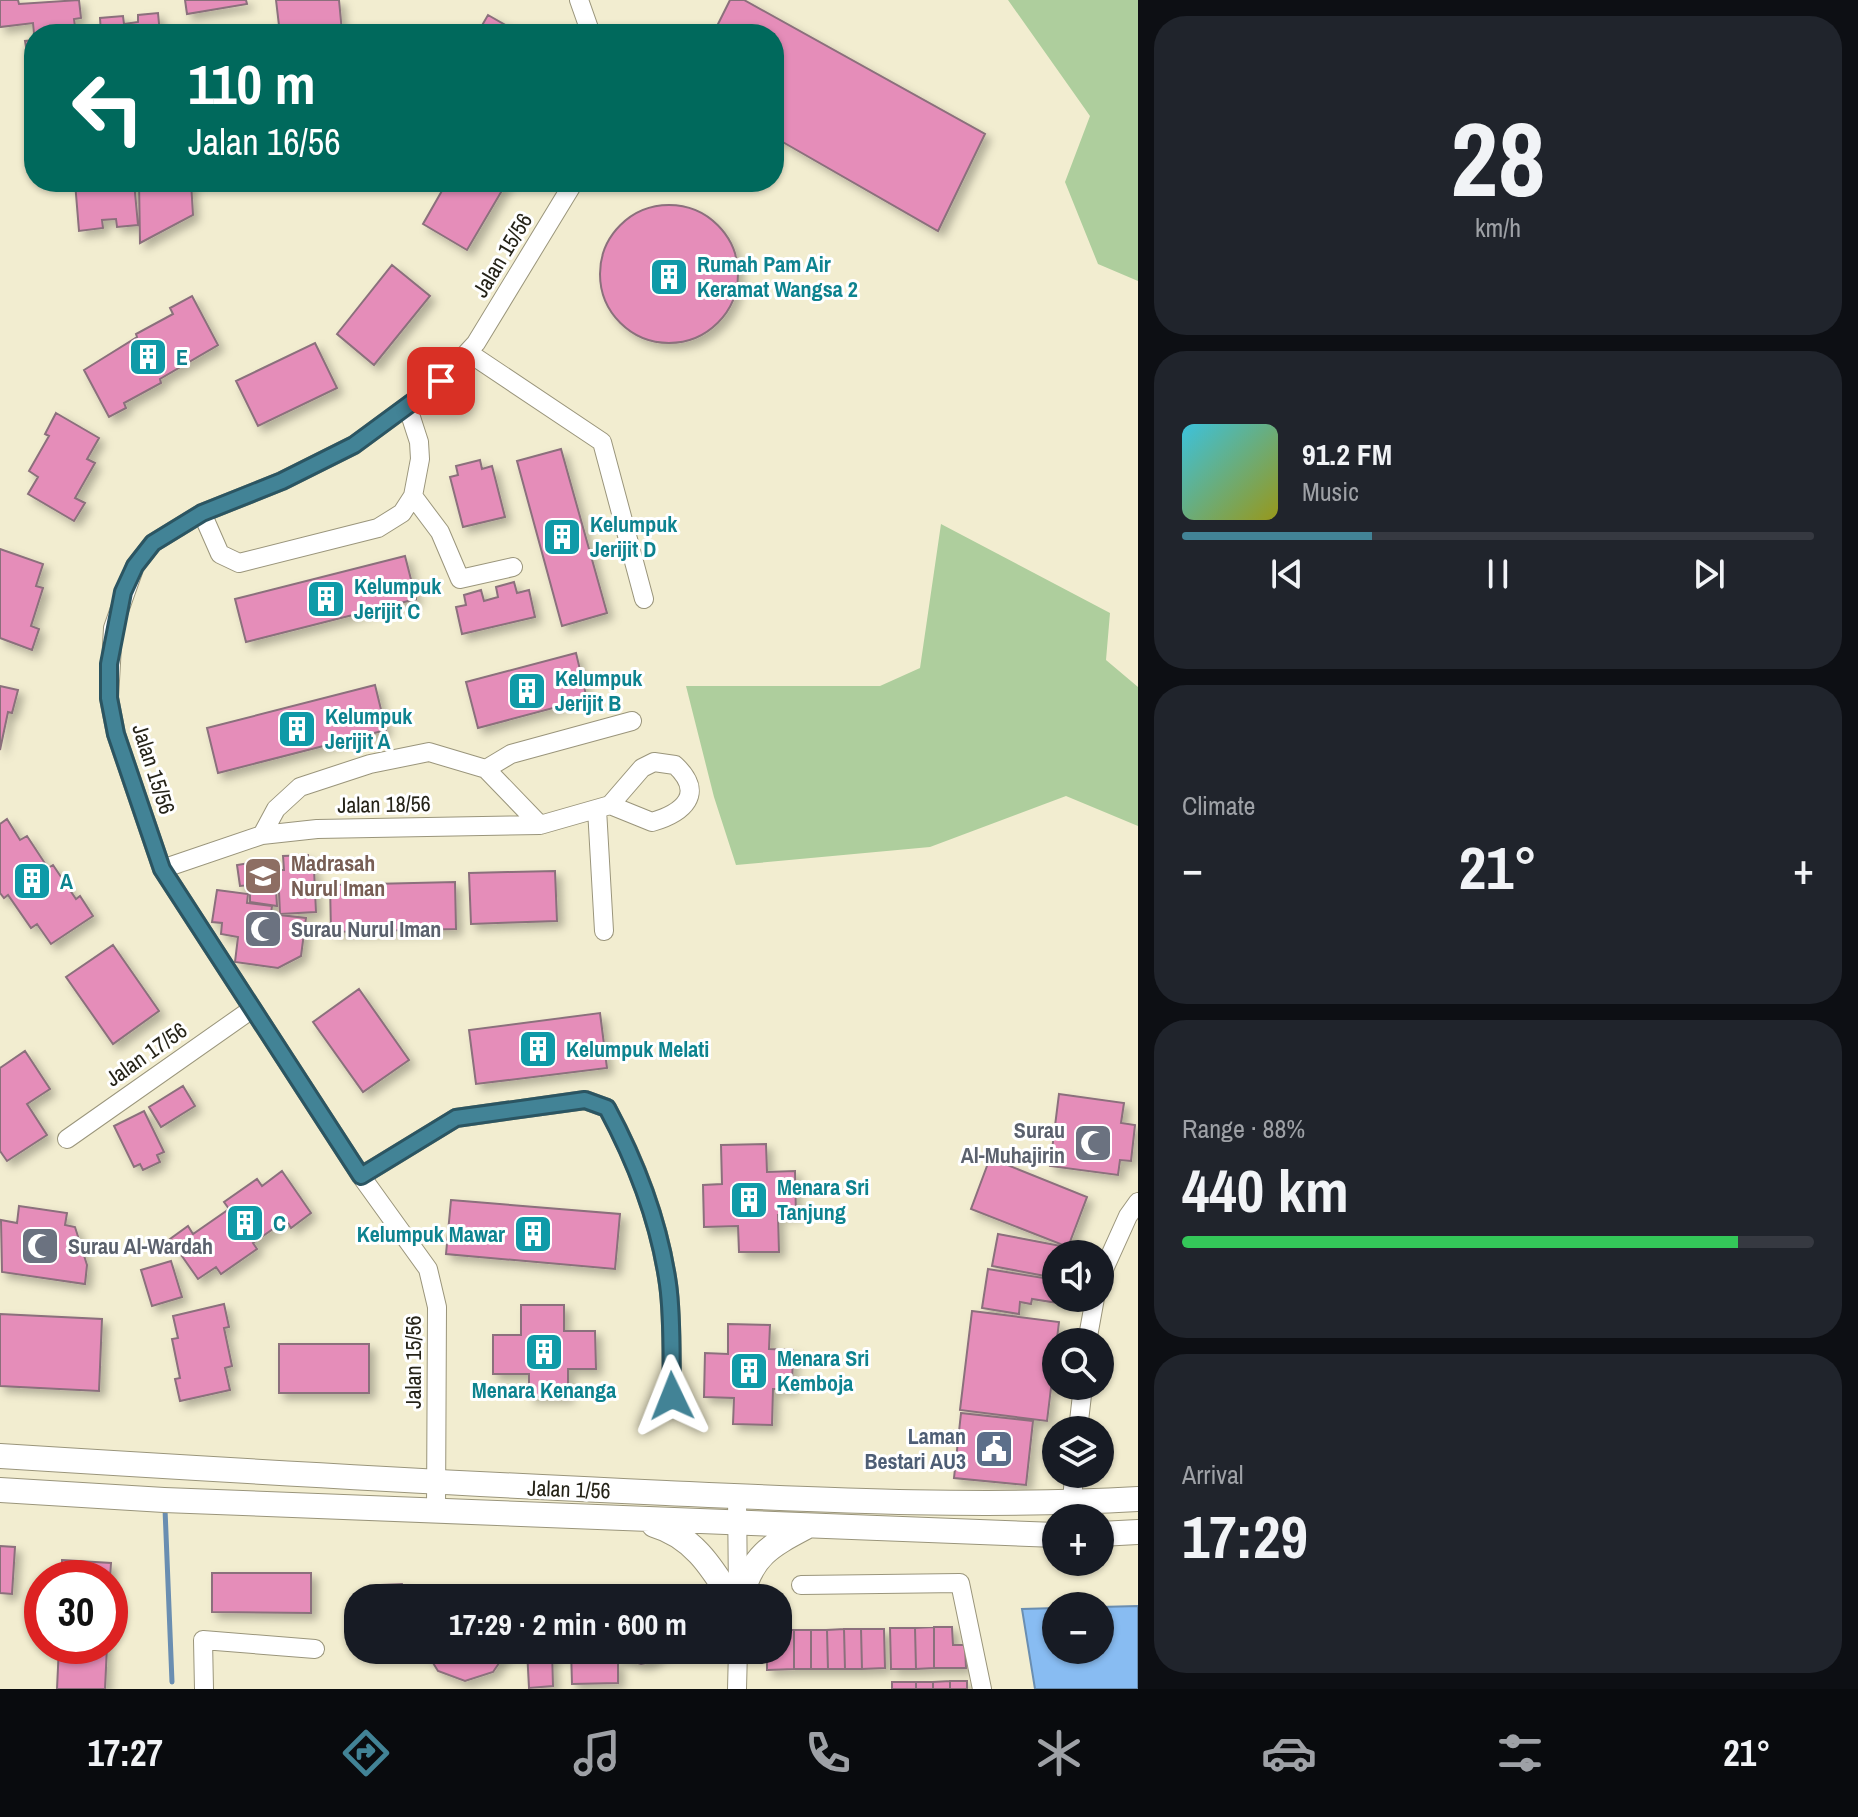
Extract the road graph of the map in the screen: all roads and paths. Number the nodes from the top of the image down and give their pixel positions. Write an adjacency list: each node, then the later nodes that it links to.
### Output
1 (579, 0): 2 (street)
2 (587, 24)
3 (568, 192): 4 (street, Jalan 15/56)
4 (469, 353): 5 (street, Jalan 15/56); 9 (street)
5 (408, 408): 6 (street); 7 (street, Jalan 15/56)
6 (413, 496): 7 (street); 8 (street)
7 (202, 513): 14 (street, Jalan 15/56)
8 (513, 567)
9 (644, 599)
10 (632, 721): 11 (street)
11 (486, 769): 12 (street); 13 (street)
12 (540, 825): 13 (street, Jalan 18/56); 15 (street, Jalan 18/56)
13 (262, 835): 14 (street, Jalan 18/56)
14 (162, 869): 16 (street, Jalan 15/56)
15 (604, 931)
16 (252, 1009): 17 (street, Jalan 17/56); 18 (street, Jalan 15/56)
17 (67, 1139)
18 (361, 1176): 21 (street); 23 (street, Jalan 15/56)
19 (1138, 1202): 20 (street)
20 (1114, 1247)
21 (672, 1396)
22 (0, 1456): 23 (main road, Jalan 1/56)
23 (438, 1483): 25 (main road, Jalan 1/56); 29 (street, Jalan 15/56)
24 (0, 1490): 29 (main road, Jalan 1/56)
25 (737, 1496): 28 (main road, Jalan 1/56); 32 (street)
26 (1138, 1499): 27 (main road, Jalan 1/56)
27 (1108, 1504)
28 (1042, 1509)
29 (436, 1510): 30 (main road, Jalan 1/56)
30 (634, 1518): 32 (main road, Jalan 1/56); 36 (main road)
31 (814, 1523): 32 (main road, Jalan 1/56); 35 (main road, Jalan 1/56); 38 (main road)
32 (738, 1524): 37 (street)
33 (1138, 1532): 34 (main road)
34 (1114, 1533)
35 (1042, 1534)
36 (721, 1584)
37 (739, 1584)
38 (743, 1584)
39 (801, 1585): 44 (street)
40 (315, 1649): 42 (street)
41 (738, 1664): 43 (street)
42 (204, 1689)
43 (737, 1689)
44 (982, 1689)

